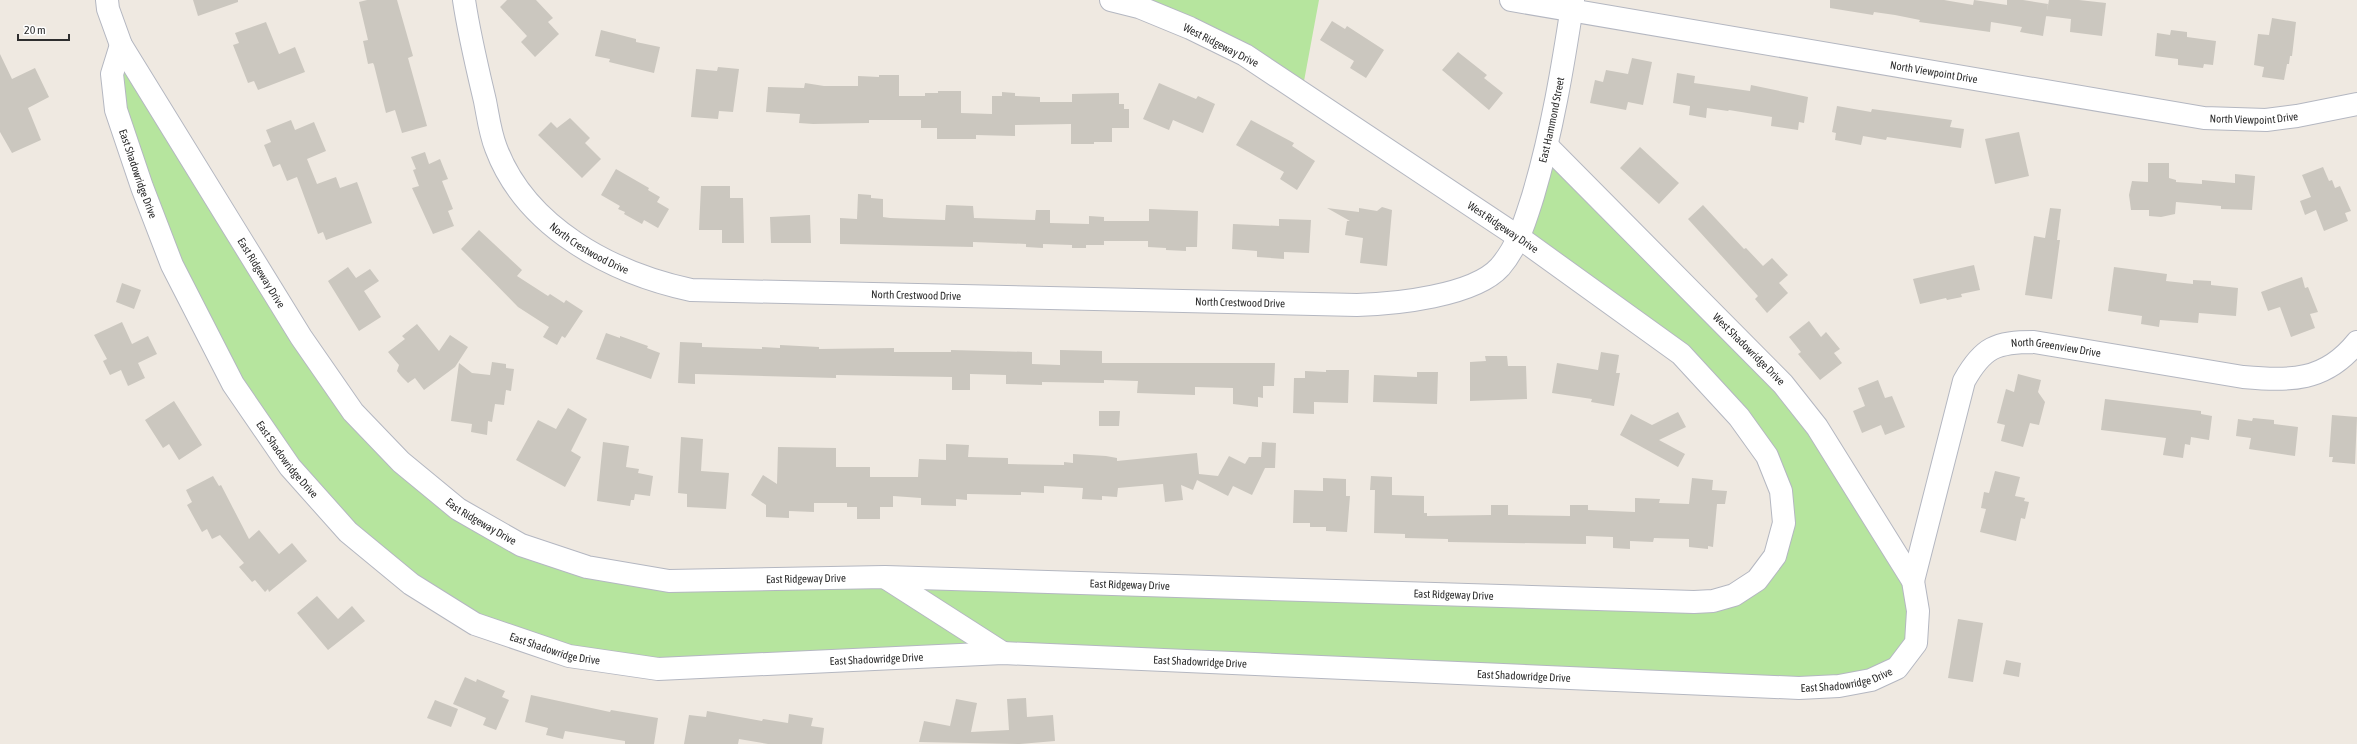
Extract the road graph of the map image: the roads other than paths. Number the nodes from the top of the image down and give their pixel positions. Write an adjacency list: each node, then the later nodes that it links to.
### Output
1 (107, 0): 6 (street, East Ridgeway Drive)
2 (464, 0): 9 (street, North Crestwood Drive)
3 (1111, 0): 9 (street, West Ridgeway Drive)
4 (1512, 0): 5 (street, North Viewpoint Drive)
5 (1573, 5): 7 (street, North Viewpoint Drive); 8 (street, East Hammond Street)
6 (121, 45): 12 (street, East Ridgeway Drive); 14 (street, East Shadowridge Drive)
7 (2357, 104)
8 (1548, 147): 9 (street, East Hammond Street); 13 (street, West Shadowridge Drive)
9 (1520, 238): 11 (street, West Ridgeway Drive)
10 (2357, 342): 13 (street, North Greenview Drive)
11 (1775, 556): 12 (street, East Ridgeway Drive)
12 (885, 577): 14 (street)
13 (1913, 581): 14 (street, East Shadowridge Drive)
14 (1003, 653)

